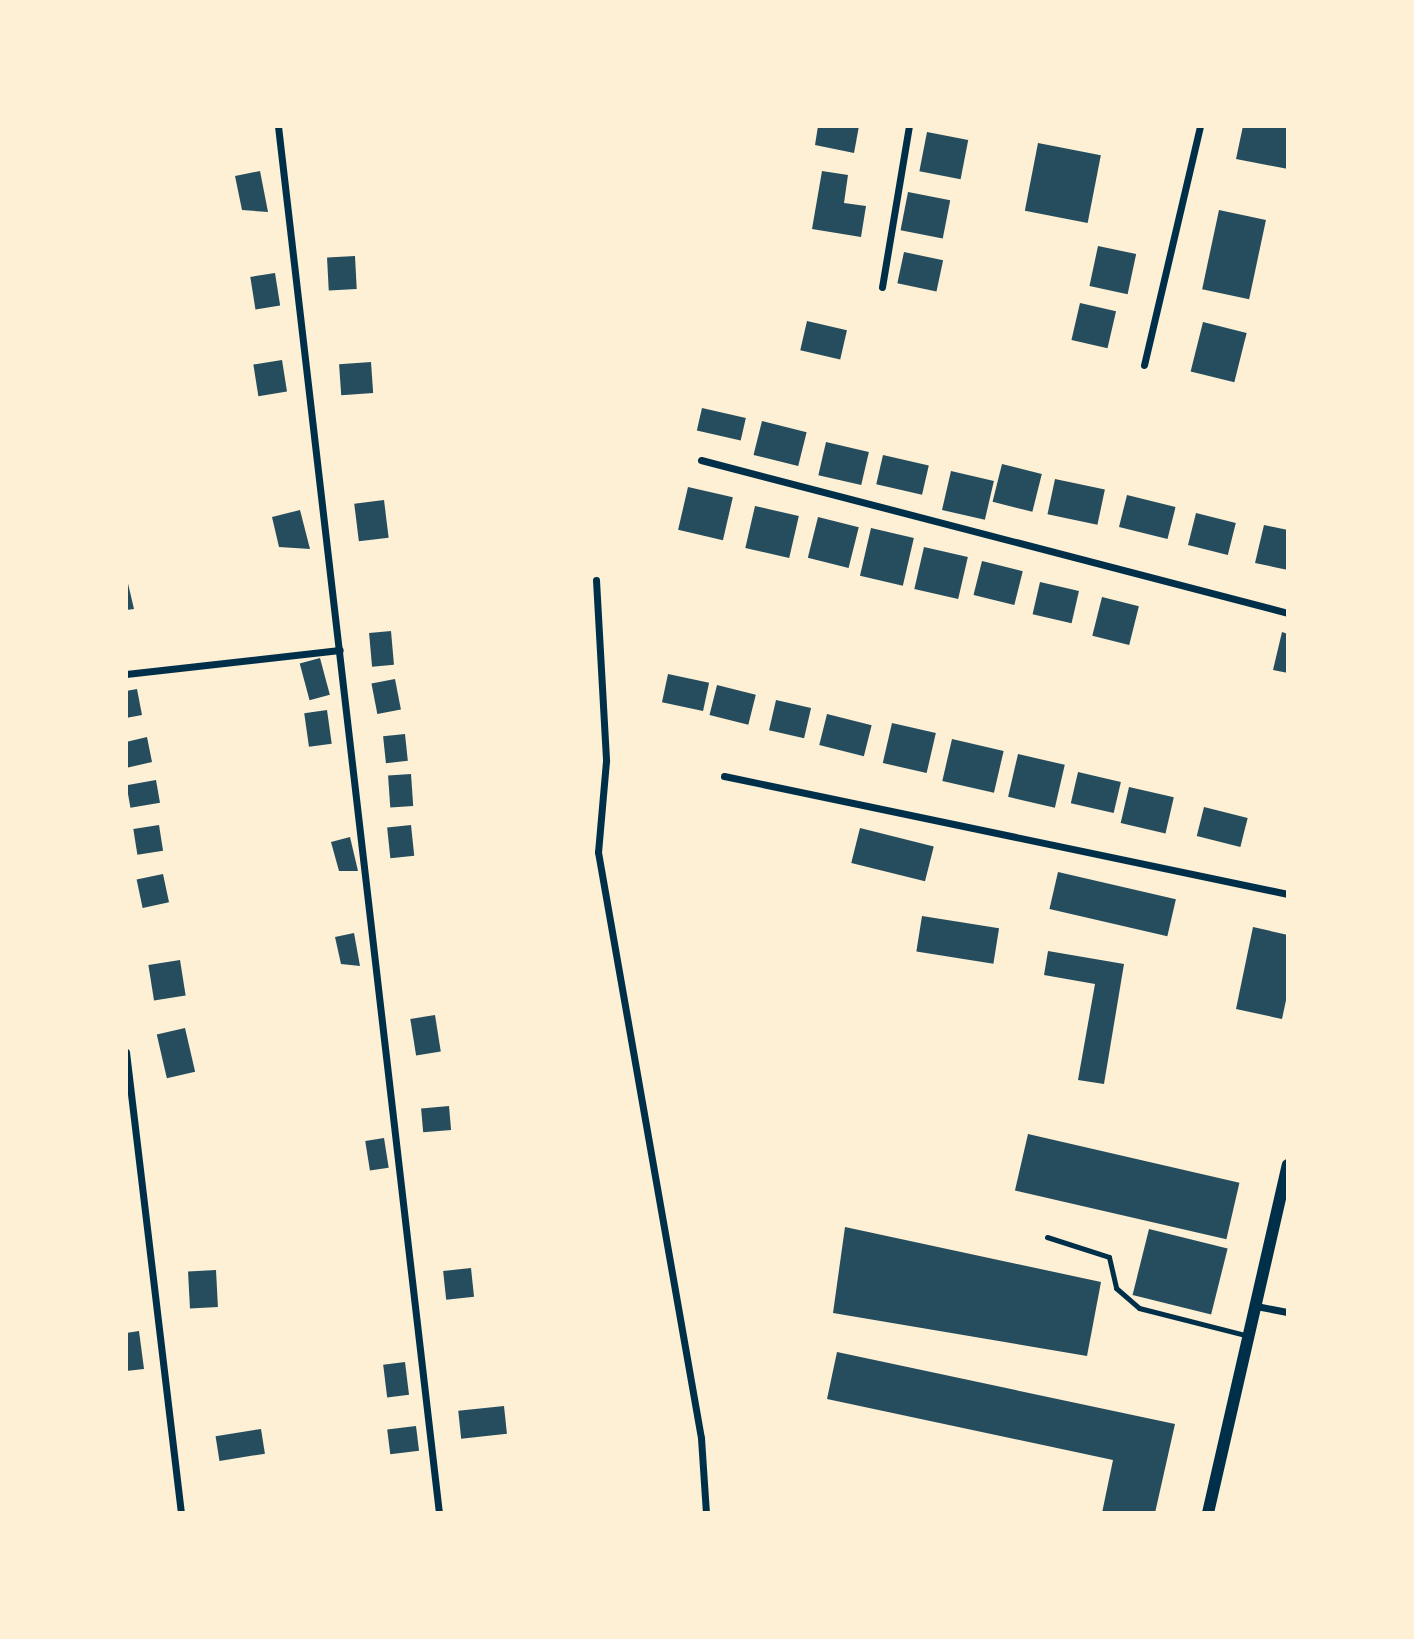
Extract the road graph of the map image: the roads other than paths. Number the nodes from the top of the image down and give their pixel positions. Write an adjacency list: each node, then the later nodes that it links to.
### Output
1 (278, 126): 9 (street)
2 (909, 126): 4 (street)
3 (1200, 126): 5 (street)
4 (882, 287)
5 (1144, 365)
6 (701, 460): 8 (street)
7 (596, 580): 21 (street)
8 (1288, 613)
9 (340, 650): 10 (street); 20 (street)
10 (126, 674)
11 (724, 776): 12 (street)
12 (1288, 894)
13 (126, 1052): 19 (street)
14 (1288, 1165): 16 (street)
15 (1046, 1237): 18 (lane)
16 (1256, 1306): 17 (street); 18 (street)
17 (1288, 1312)
18 (1249, 1336): 22 (street)
19 (181, 1513)
20 (439, 1513)
21 (706, 1513)
22 (1208, 1513)

